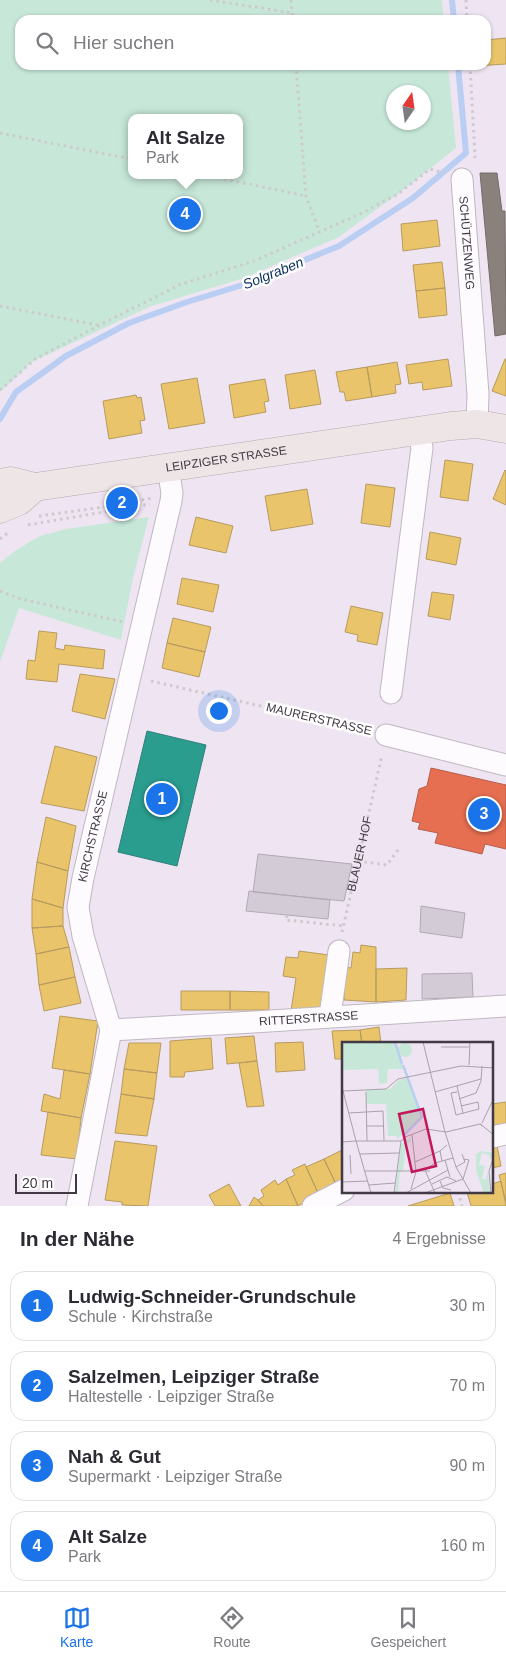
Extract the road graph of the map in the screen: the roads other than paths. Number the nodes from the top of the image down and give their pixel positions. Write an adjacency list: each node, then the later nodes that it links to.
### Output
1 (462, 179): 2 (street, SCHÜTZENWEG)
2 (477, 424): 3 (main road, LEIPZIGER STRASSE); 4 (main road, LEIPZIGER STRASSE)
3 (506, 429)
4 (418, 430): 7 (main road, LEIPZIGER STRASSE); 9 (street)
5 (0, 483): 6 (main road, LEIPZIGER STRASSE)
6 (35, 487): 7 (main road, LEIPZIGER STRASSE); 8 (main road, LEIPZIGER STRASSE)
7 (170, 487): 15 (street, KIRCHSTRASSE)
8 (7, 519)
9 (391, 693)
10 (386, 735): 11 (street, MAURERSTRASSE)
11 (506, 765)
12 (339, 950): 14 (street)
13 (506, 1006): 14 (street, RITTERSTRASSE)
14 (330, 1016): 15 (street, RITTERSTRASSE)
15 (111, 1030): 17 (street, KIRCHSTRASSE)
16 (342, 1191): 18 (street)
17 (77, 1206)
18 (313, 1206)

